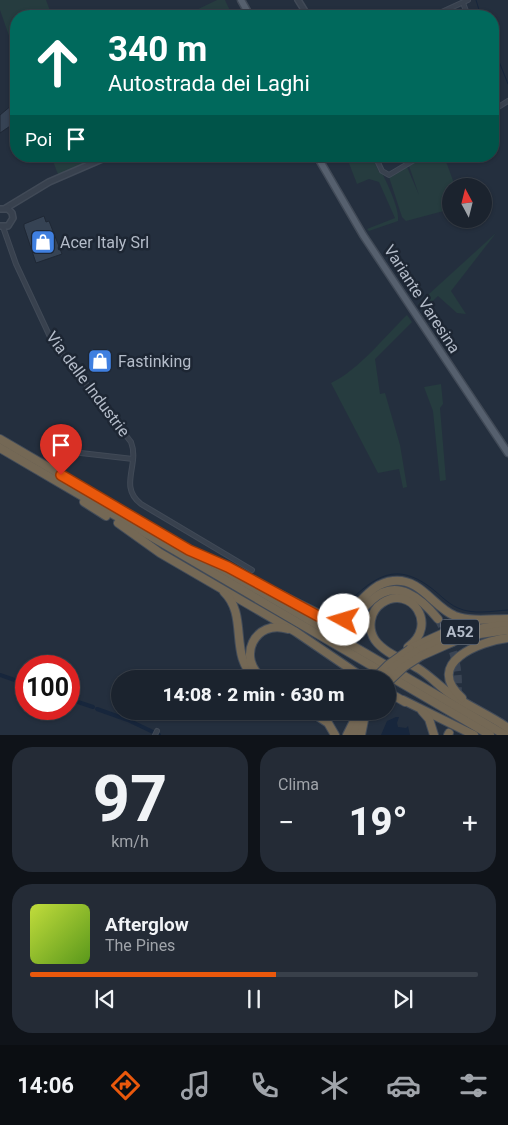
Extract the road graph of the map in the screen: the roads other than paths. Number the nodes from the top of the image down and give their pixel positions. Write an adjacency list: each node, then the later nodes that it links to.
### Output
1 (468, 0): 2 (street)
2 (463, 2): 3 (street); 4 (street)
3 (450, 9)
4 (466, 10)
5 (95, 162): 9 (street)
6 (320, 162): 18 (main road, Variante Varesina)
7 (378, 162): 8 (street)
8 (411, 162)
9 (21, 198): 10 (street); 11 (street)
10 (2, 208): 11 (street)
11 (13, 215): 12 (street)
12 (10, 225): 13 (street); 14 (street, Via delle Industrie)
13 (1, 227): 14 (street, Via delle Industrie)
14 (8, 237): 19 (street, Via delle Industrie)
15 (0, 439): 21 (highway)
16 (0, 448): 20 (highway)
17 (72, 452): 19 (street)
18 (508, 453)
19 (133, 459): 22 (street, Via delle Industrie)
20 (54, 480): 23 (highway); 53 (highway)
21 (189, 550): 24 (highway); 54 (highway)
22 (252, 570)
23 (193, 572): 29 (highway); 31 (highway)
24 (289, 599): 25 (highway); 26 (highway)
25 (438, 619)
26 (507, 621): 30 (highway, A52)
27 (508, 630): 30 (highway, A52)
28 (508, 638): 39 (highway)
29 (310, 641): 32 (highway); 33 (highway)
30 (414, 651): 34 (highway, bridge); 35 (highway, A52, bridge); 36 (highway, A52, bridge); 39 (highway)
31 (247, 670)
32 (254, 670)
33 (352, 670)
34 (383, 670)
35 (393, 670)
36 (396, 674)
37 (396, 696): 38 (highway)
38 (403, 700): 51 (highway); 52 (highway)
39 (488, 716): 45 (highway)
40 (325, 720): 46 (highway)
41 (349, 720): 47 (highway)
42 (354, 720): 48 (highway)
43 (362, 720): 49 (highway)
44 (364, 720): 50 (highway)
45 (508, 728)
46 (335, 735)
47 (342, 735)
48 (347, 735)
49 (353, 735)
50 (361, 735)
51 (434, 735)
52 (474, 735)
53 (490, 735)
54 (506, 735)

